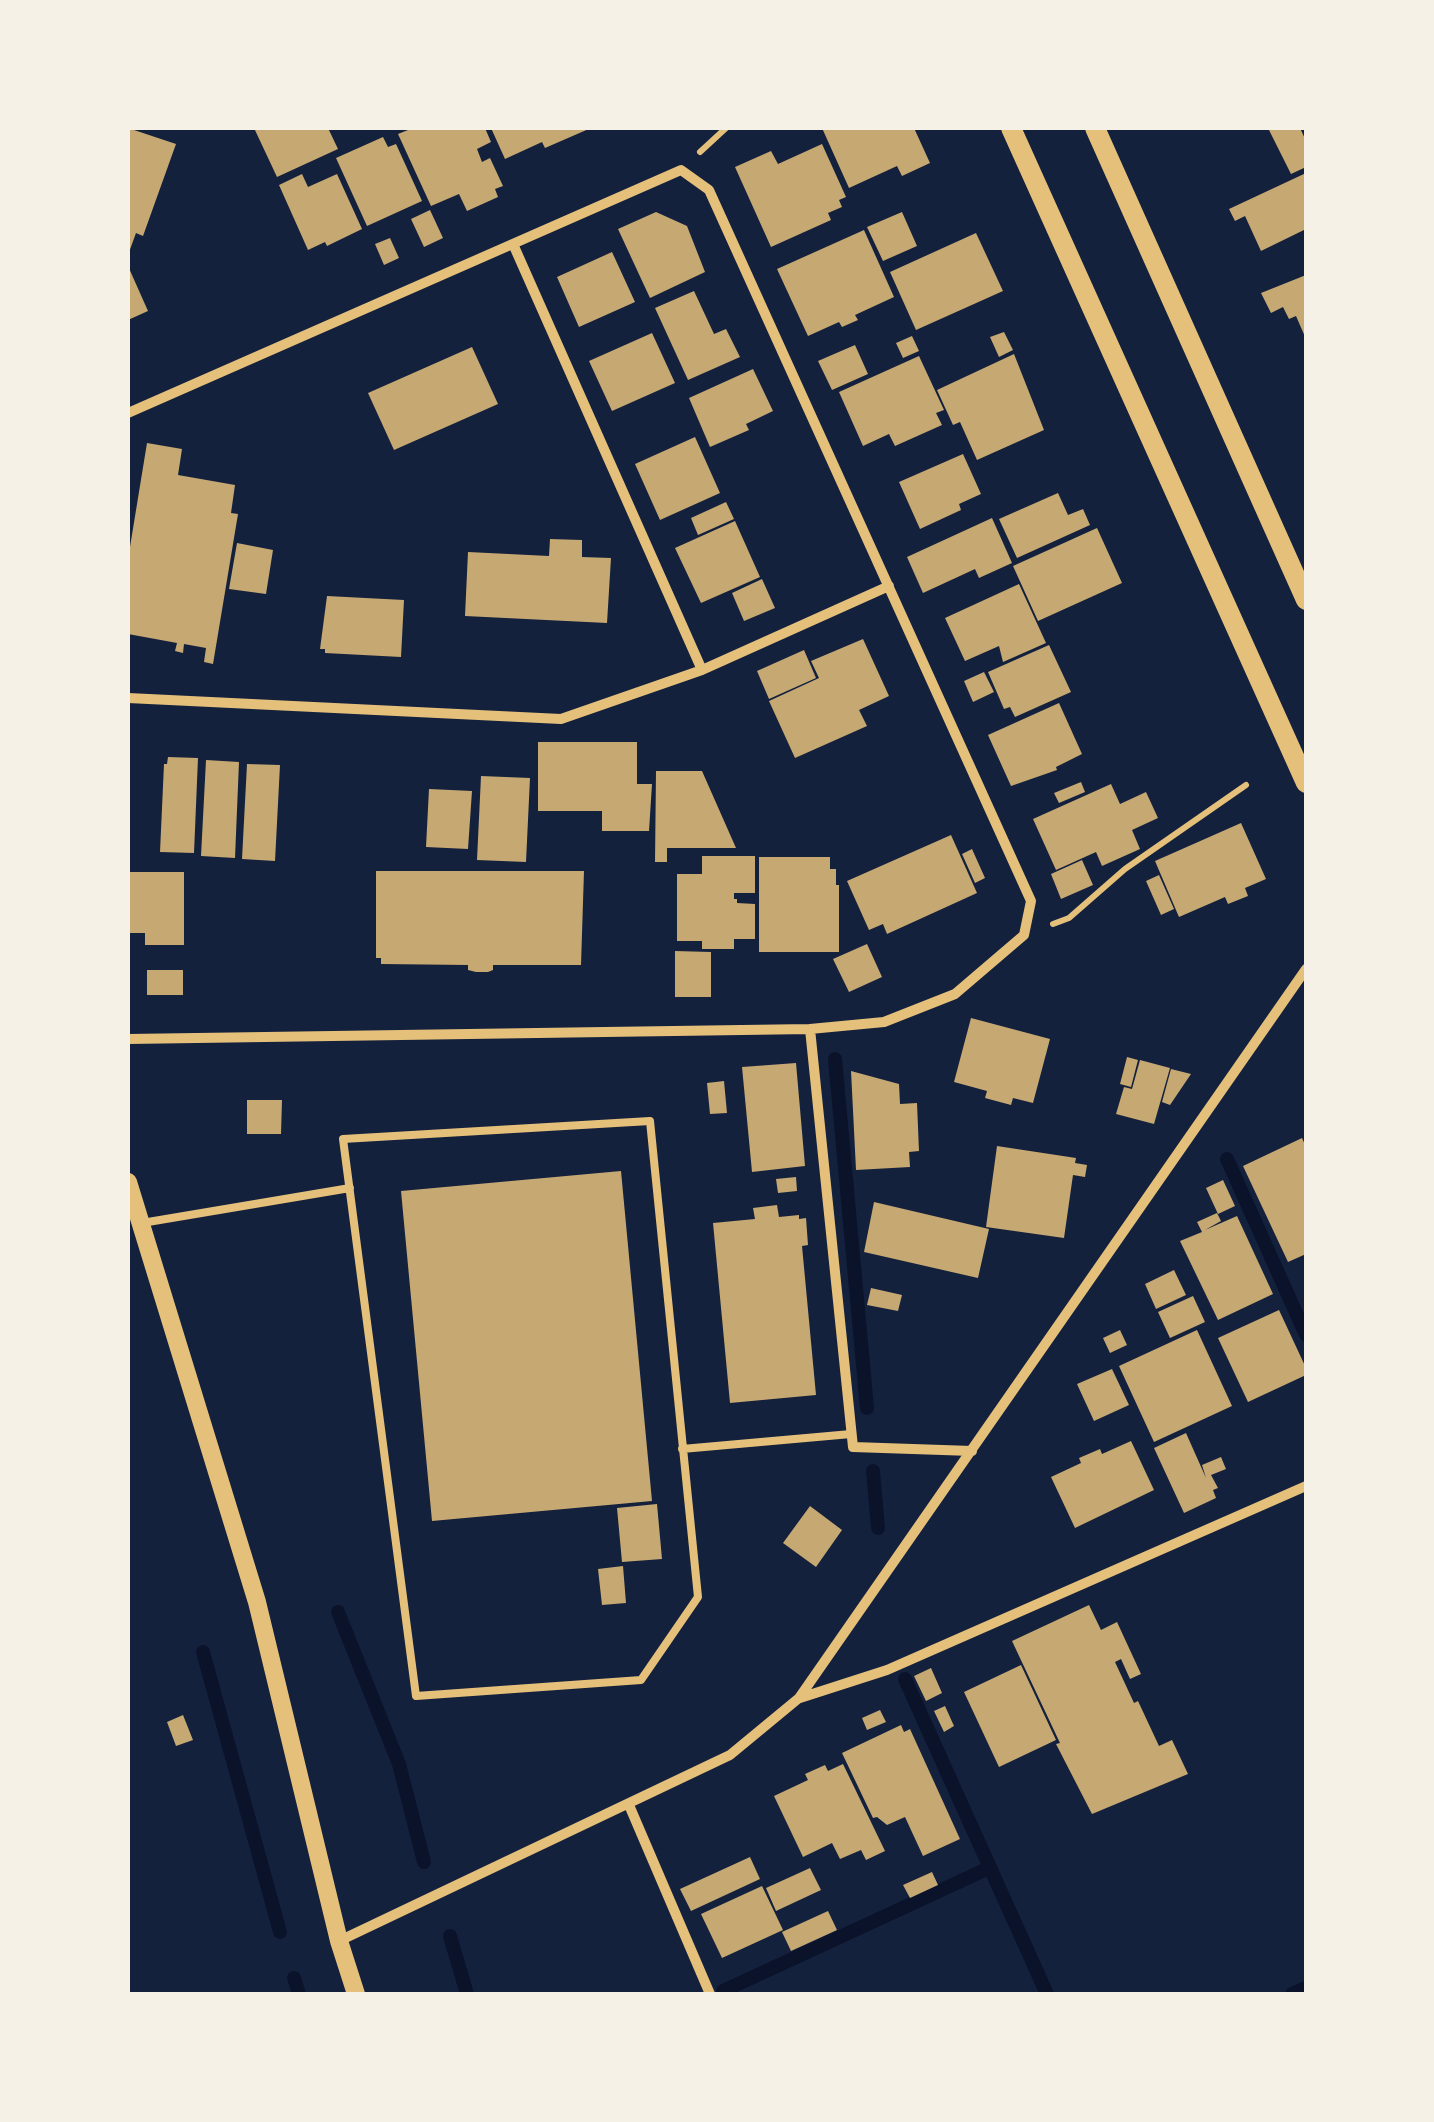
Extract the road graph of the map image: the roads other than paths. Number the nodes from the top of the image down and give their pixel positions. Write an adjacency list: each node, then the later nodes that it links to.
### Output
1 (1011, 128): 9 (main road)
2 (1095, 128): 6 (main road)
3 (512, 244): 4 (street); 5 (street); 7 (street)
4 (128, 413)
5 (888, 586): 7 (street); 11 (street)
6 (1306, 600)
7 (702, 670): 8 (street)
8 (128, 698)
9 (1306, 783)
10 (1306, 969): 18 (street)
11 (810, 1029): 12 (street); 16 (street)
12 (128, 1038)
13 (128, 1182): 15 (street)
14 (350, 1188): 15 (lane); 17 (lane); 17 (lane)
15 (140, 1224): 22 (street)
16 (852, 1434): 17 (lane); 18 (street)
17 (682, 1449)
18 (972, 1452): 20 (street)
19 (1306, 1486): 20 (street)
20 (799, 1698): 21 (street)
21 (629, 1805): 22 (street); 24 (street)
22 (339, 1941): 23 (street)
23 (356, 1994)
24 (710, 1994)

